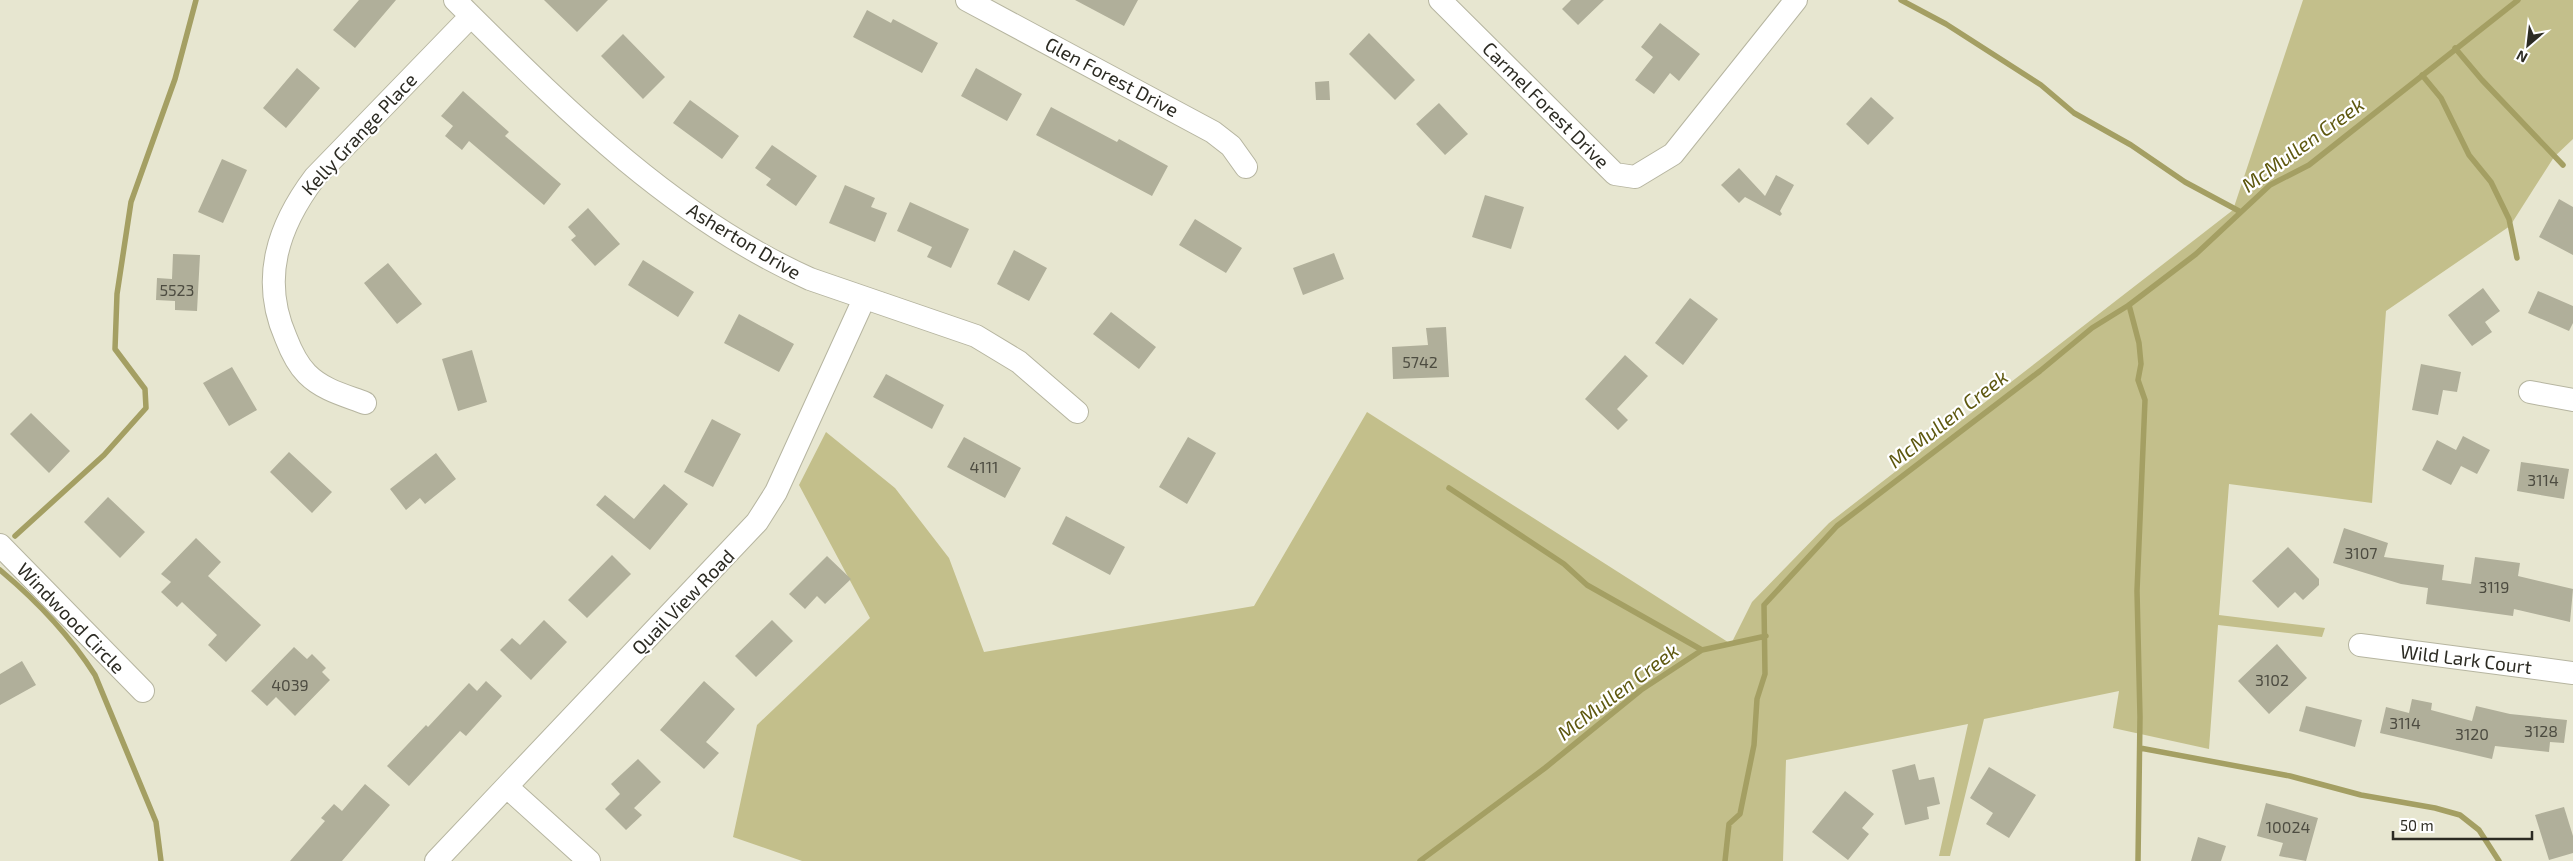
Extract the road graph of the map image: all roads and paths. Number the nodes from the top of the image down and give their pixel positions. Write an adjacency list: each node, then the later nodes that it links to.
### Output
1 (454, 0): 5 (street, Asherton Drive)
2 (967, 0): 6 (street, Glen Forest Drive)
3 (1440, 0): 4 (street, Carmel Forest Drive)
4 (1796, 0)
5 (471, 16): 7 (street, Asherton Drive); 10 (street, Kelly Grange Place)
6 (1246, 167)
7 (864, 299): 11 (street, Asherton Drive); 16 (street, Quail View Road)
8 (2530, 392): 9 (street)
9 (2573, 400)
10 (365, 403)
11 (1077, 412)
12 (0, 544): 15 (street, Windwood Circle)
13 (2360, 645): 14 (street, Wild Lark Court)
14 (2573, 673)
15 (143, 691)
16 (507, 787): 17 (street, Quail View Road); 18 (street)
17 (436, 861)
18 (589, 861)

